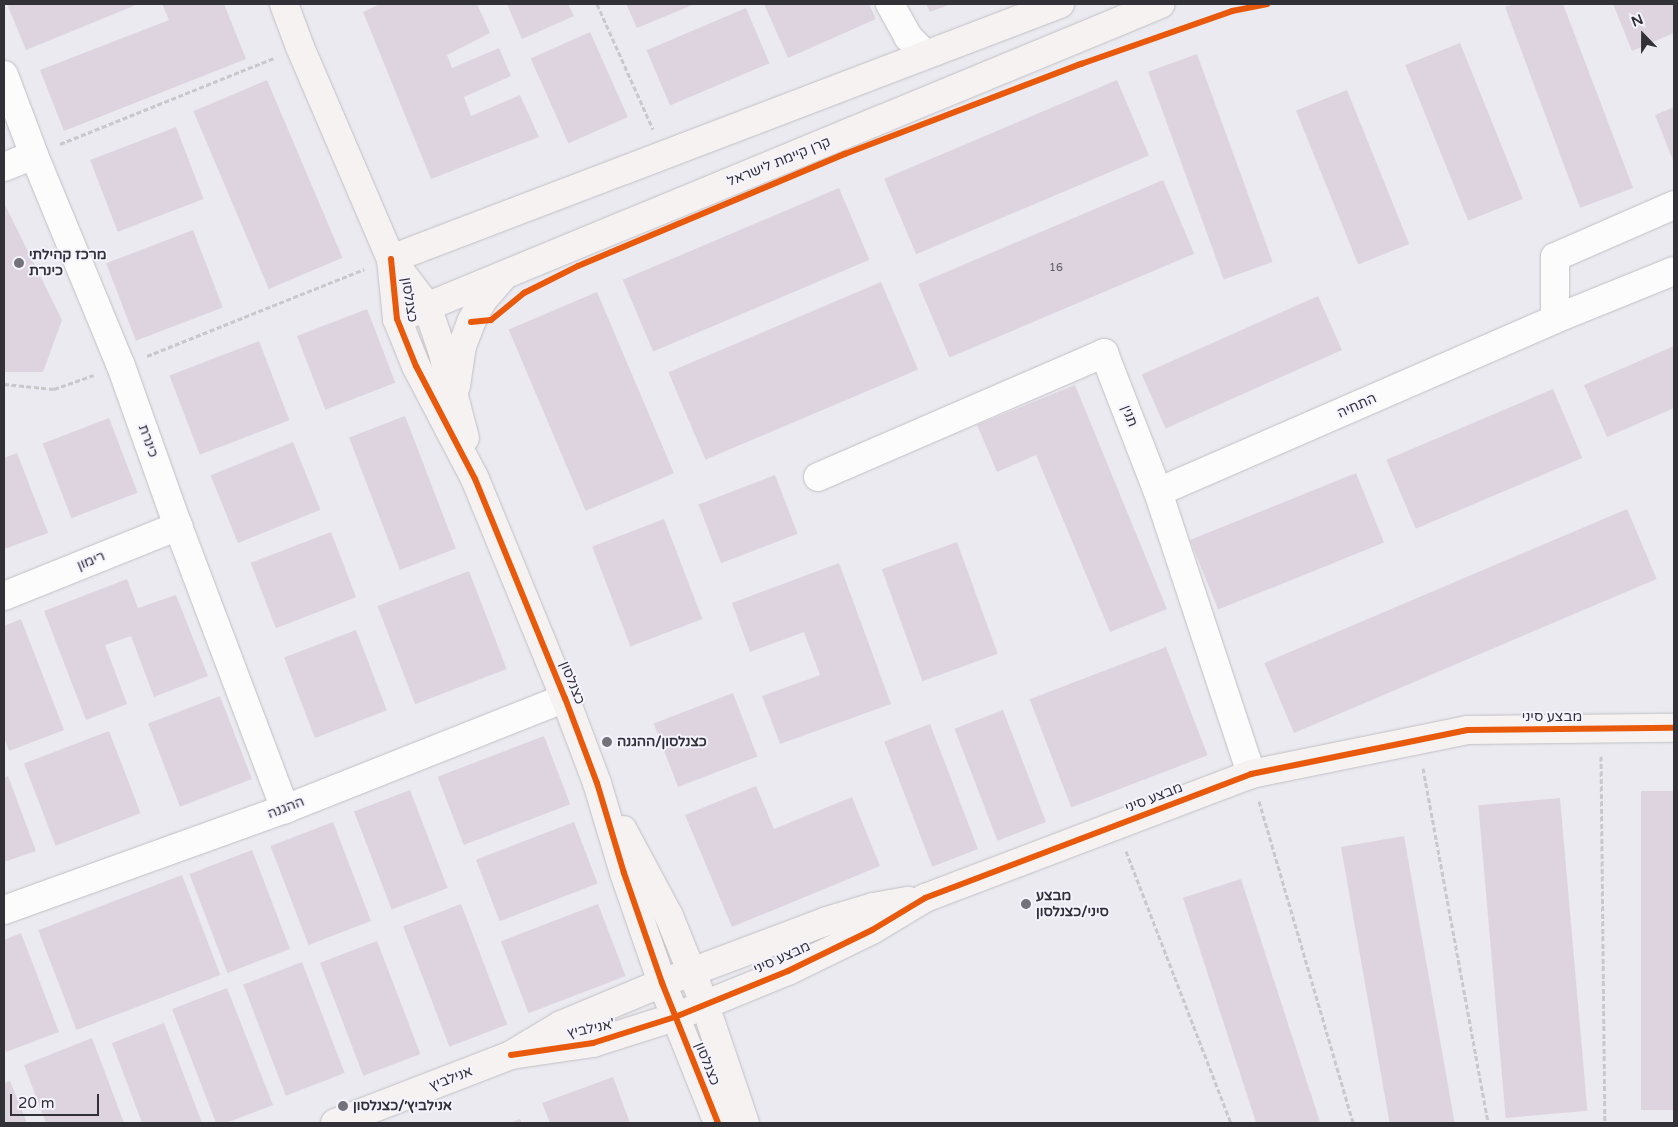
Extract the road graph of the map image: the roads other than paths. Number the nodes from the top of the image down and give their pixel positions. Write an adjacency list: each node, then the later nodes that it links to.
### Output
1 (890, 4): 5 (street)
2 (1060, 4): 5 (street)
3 (1162, 4): 12 (street, קרן קיימת לישראל)
4 (291, 6): 10 (street, כצנלסון)
5 (926, 55): 10 (street)
6 (4, 76): 7 (street, כינרת)
7 (34, 155): 8 (street); 20 (street, כינרת)
8 (4, 167)
9 (1674, 205): 15 (street)
10 (391, 259): 13 (street, כצנלסון); 14 (street, כצנלסון)
11 (1674, 271): 15 (street, התחיה)
12 (505, 275): 13 (street, קרן קיימת לישראל); 16 (street)
13 (427, 306): 14 (street, קרן קיימת לישראל); 16 (street, כצנלסון)
14 (397, 319): 18 (street, כצנלסון)
15 (1555, 320): 19 (street, התחיה)
16 (454, 395): 18 (street, כצנלסון)
17 (818, 477): 19 (street, תנין)
18 (475, 480): 22 (street, כצנלסון)
19 (1158, 492): 24 (street, תנין)
20 (178, 526): 21 (street, רימון); 26 (street, כינרת)
21 (4, 596)
22 (565, 698): 25 (street, כצנלסון); 26 (street, ההגנה)
23 (1674, 728): 24 (street, מבצע סיני)
24 (1251, 774): 27 (street, מבצע סיני)
25 (597, 783): 29 (street, כצנלסון); 30 (street, כצנלסון)
26 (285, 810): 28 (street, ההגנה)
27 (925, 898): 29 (street, מבצע סיני); 31 (street, מבצע סיני)
28 (4, 910)
29 (692, 971): 30 (street, אנילביץ'); 31 (street, כצנלסון)
30 (662, 983): 32 (street, כצנלסון); 33 (street, אנילביץ')
31 (705, 1005): 32 (street, מבצע סיני); 36 (street, כצנלסון)
32 (675, 1017): 33 (street, אנילביץ'); 35 (street, כצנלסון)
33 (511, 1055): 34 (street, אנילביץ)
34 (335, 1123)
35 (718, 1123)
36 (745, 1123)

